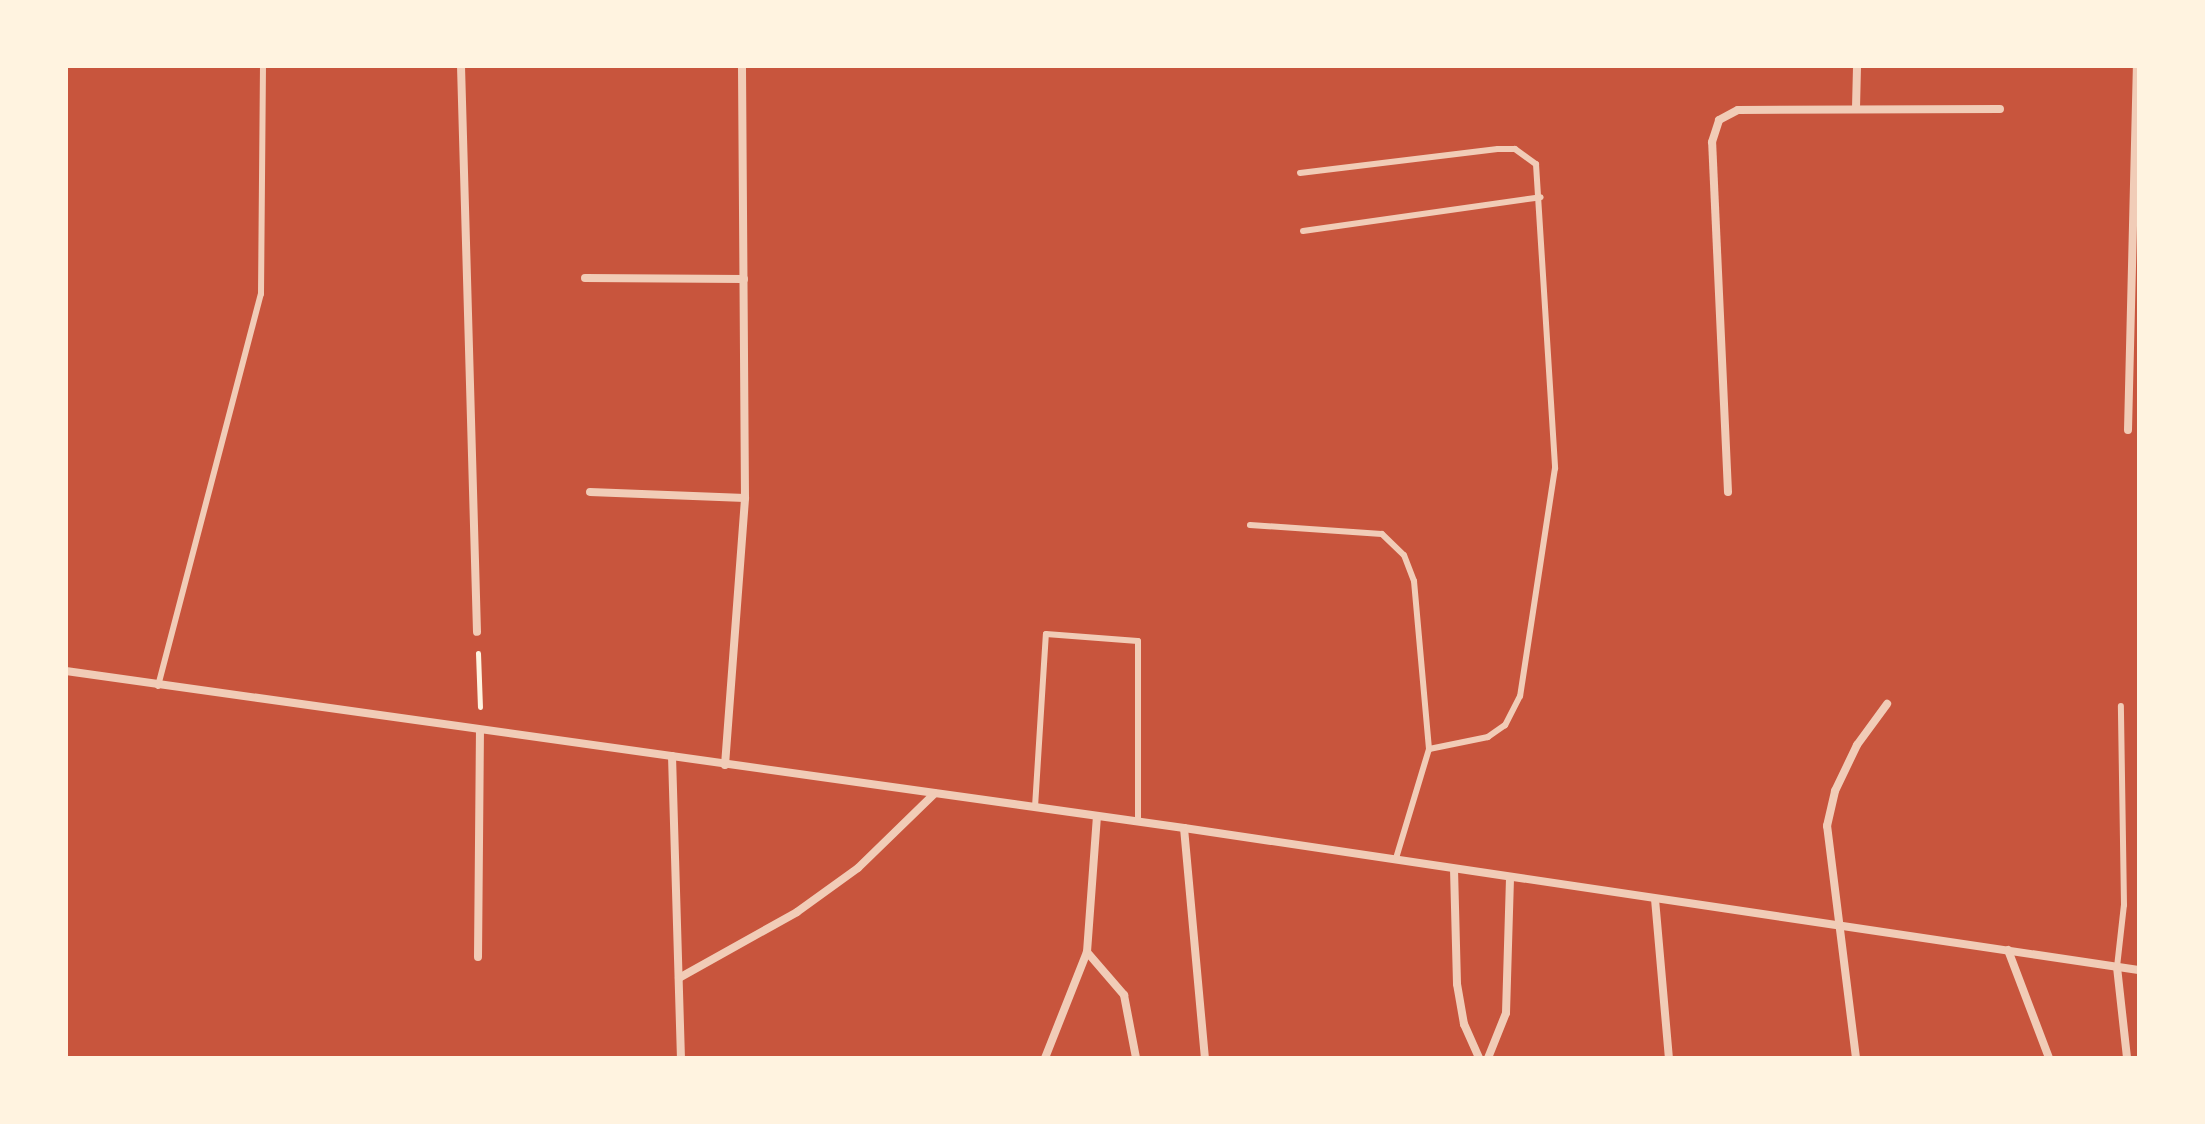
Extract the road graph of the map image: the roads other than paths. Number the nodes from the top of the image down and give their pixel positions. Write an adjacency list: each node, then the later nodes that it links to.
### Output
1 (263, 66): 20 (lane)
2 (461, 66): 18 (street)
3 (742, 66): 12 (street)
4 (1857, 66): 6 (street)
5 (2137, 66): 13 (street)
6 (1856, 108): 7 (street); 15 (street)
7 (2000, 109)
8 (1300, 173): 9 (lane)
9 (1541, 197): 10 (lane); 24 (lane)
10 (1303, 231)
11 (585, 278): 12 (street)
12 (744, 279): 16 (street)
13 (2128, 430)
14 (590, 492): 16 (street)
15 (1728, 492)
16 (745, 498): 26 (street)
17 (1250, 525): 24 (lane)
18 (477, 632)
19 (66, 671): 20 (street)
20 (158, 686): 23 (street)
21 (1887, 704): 36 (street)
22 (2121, 706): 40 (lane)
23 (480, 731): 25 (street); 39 (street)
24 (1429, 749): 32 (lane)
25 (672, 756): 26 (street); 42 (street)
26 (725, 765): 27 (street)
27 (935, 793): 28 (street); 42 (street)
28 (1035, 807): 29 (street); 30 (lane)
29 (1097, 816): 30 (street); 38 (street)
30 (1138, 822): 31 (street)
31 (1184, 828): 32 (street); 46 (street)
32 (1396, 858): 33 (street)
33 (1454, 869): 34 (street); 47 (street)
34 (1510, 879): 35 (street); 48 (street)
35 (1655, 899): 36 (street); 49 (street)
36 (1836, 924): 37 (street); 50 (street)
37 (2008, 950): 40 (street); 51 (street)
38 (1087, 952): 44 (street); 45 (street)
39 (478, 957)
40 (2117, 967): 41 (street); 52 (street)
41 (2139, 970)
42 (679, 978): 43 (street)
43 (681, 1058)
44 (1045, 1058)
45 (1136, 1058)
46 (1205, 1058)
47 (1479, 1058)
48 (1488, 1058)
49 (1669, 1058)
50 (1856, 1058)
51 (2049, 1058)
52 (2127, 1058)

